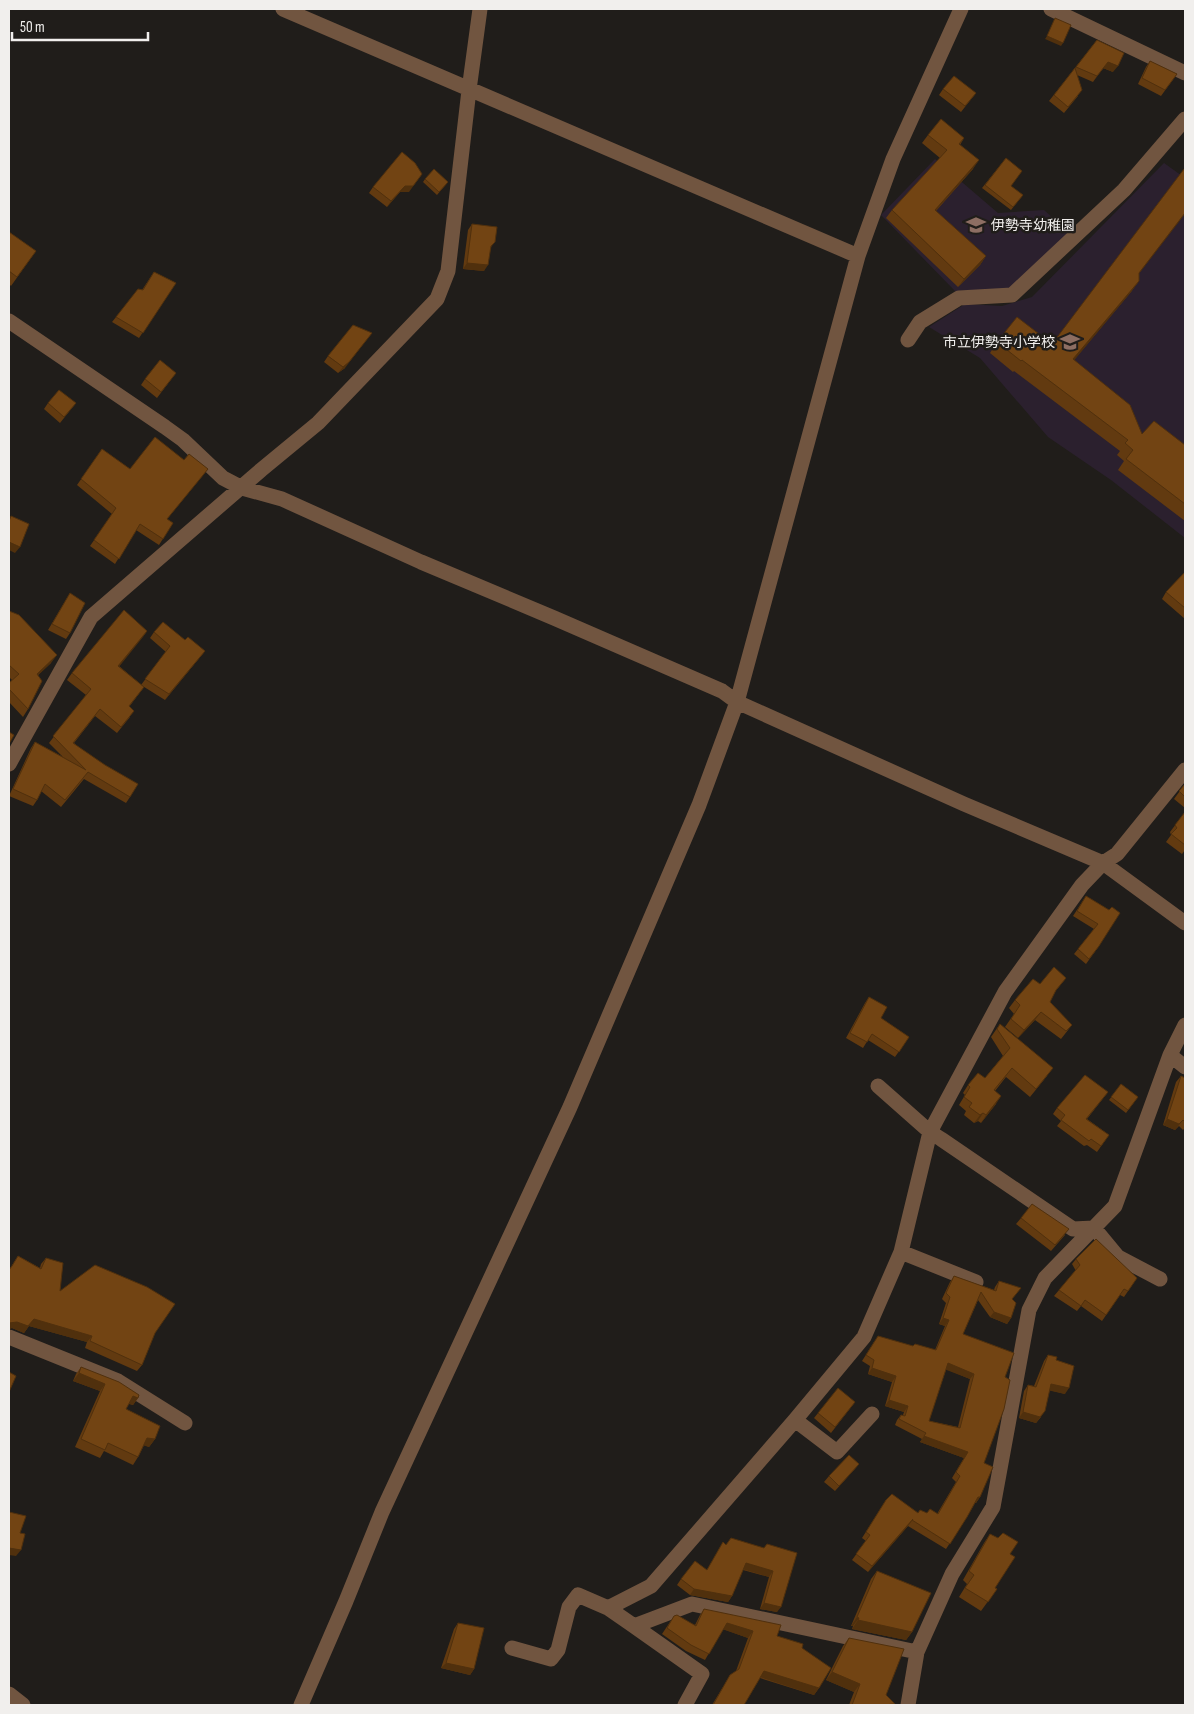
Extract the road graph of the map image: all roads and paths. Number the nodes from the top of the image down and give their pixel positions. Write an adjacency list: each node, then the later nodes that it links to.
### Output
1 (283, 9): 6 (street)
2 (480, 9): 6 (street)
3 (961, 9): 8 (street)
4 (1051, 9): 5 (street)
5 (1185, 73)
6 (469, 90): 8 (street); 11 (street)
7 (1185, 120): 10 (street)
8 (858, 256): 12 (street)
9 (9, 321): 11 (street)
10 (908, 340)
11 (242, 488): 12 (street); 13 (street)
12 (737, 702): 15 (street); 36 (street)
13 (9, 764)
14 (1185, 770): 15 (street)
15 (1103, 862): 16 (street); 21 (street)
16 (1185, 923)
17 (1185, 1025): 18 (street)
18 (1170, 1055): 19 (street); 22 (street)
19 (1185, 1067)
20 (878, 1086): 21 (street)
21 (930, 1132): 22 (street); 23 (street)
22 (1094, 1228): 24 (street); 33 (street)
23 (901, 1252): 25 (street); 28 (street)
24 (1160, 1279)
25 (976, 1282)
26 (9, 1337): 29 (street)
27 (872, 1414): 28 (street)
28 (795, 1420): 30 (street)
29 (185, 1423)
30 (608, 1608): 31 (street); 32 (street)
31 (634, 1626): 33 (street); 37 (street)
32 (512, 1648)
33 (917, 1652): 38 (street)
34 (9, 1694): 35 (street)
35 (23, 1705)
36 (301, 1705)
37 (684, 1705)
38 (908, 1705)

